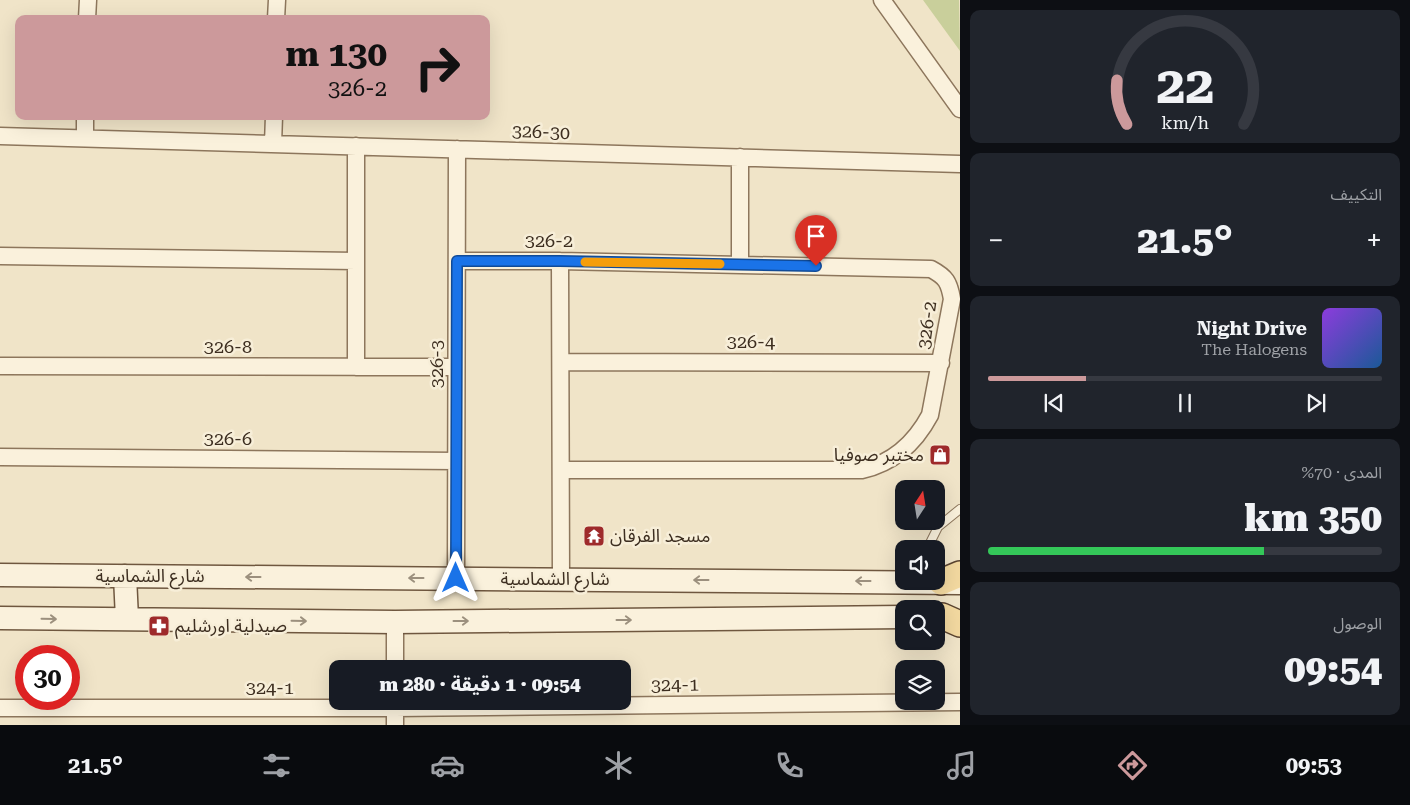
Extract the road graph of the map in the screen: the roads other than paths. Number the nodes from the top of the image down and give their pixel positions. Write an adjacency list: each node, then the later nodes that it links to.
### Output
1 (88, 0): 4 (street)
2 (277, 0): 5 (street)
3 (882, 0): 6 (street)
4 (87, 15)
5 (276, 15)
6 (960, 109)
7 (85, 120): 10 (street)
8 (274, 120): 11 (street)
9 (0, 136): 10 (street, 326-30)
10 (84, 138): 11 (street, 326-30)
11 (273, 144): 12 (street, 326-30)
12 (356, 146): 13 (street, 326-30); 17 (street)
13 (458, 149): 14 (street, 326-30); 18 (street, 326-3)
14 (740, 158): 15 (street, 326-30); 20 (street)
15 (960, 164)
16 (0, 256): 17 (street)
17 (356, 261): 24 (street)
18 (457, 261): 19 (street, 326-2); 25 (street, 326-3)
19 (560, 261): 20 (street, 326-2); 21 (street)
20 (740, 265): 22 (street, 326-2)
21 (561, 362): 22 (street, 326-4); 28 (street)
22 (941, 363): 28 (street, 326-2)
23 (0, 366): 24 (street, 326-8)
24 (356, 367): 25 (street, 326-8)
25 (456, 367): 27 (street, 326-3)
26 (0, 458): 27 (street, 326-6)
27 (456, 461): 33 (street, 326-3)
28 (561, 470): 34 (street)
29 (960, 509): 30 (lane)
30 (932, 540)
31 (0, 575): 32 (street, شارع الشماسية)
32 (125, 576): 33 (street, شارع الشماسية, one-way to 32); 38 (street)
33 (456, 578): 34 (street, شارع الشماسية)
34 (561, 579): 35 (street, شارع الشماسية, one-way to 34)
35 (895, 581)
36 (895, 617): 39 (street, one-way to 36)
37 (0, 618): 38 (street, one-way to 38)
38 (127, 619): 39 (street, one-way to 39)
39 (395, 622): 40 (street)
40 (395, 660)
41 (960, 702): 42 (street, 324-1)
42 (631, 703)
43 (329, 705): 44 (street, 324-1)
44 (0, 708)
45 (395, 710): 46 (street)
46 (395, 725)

